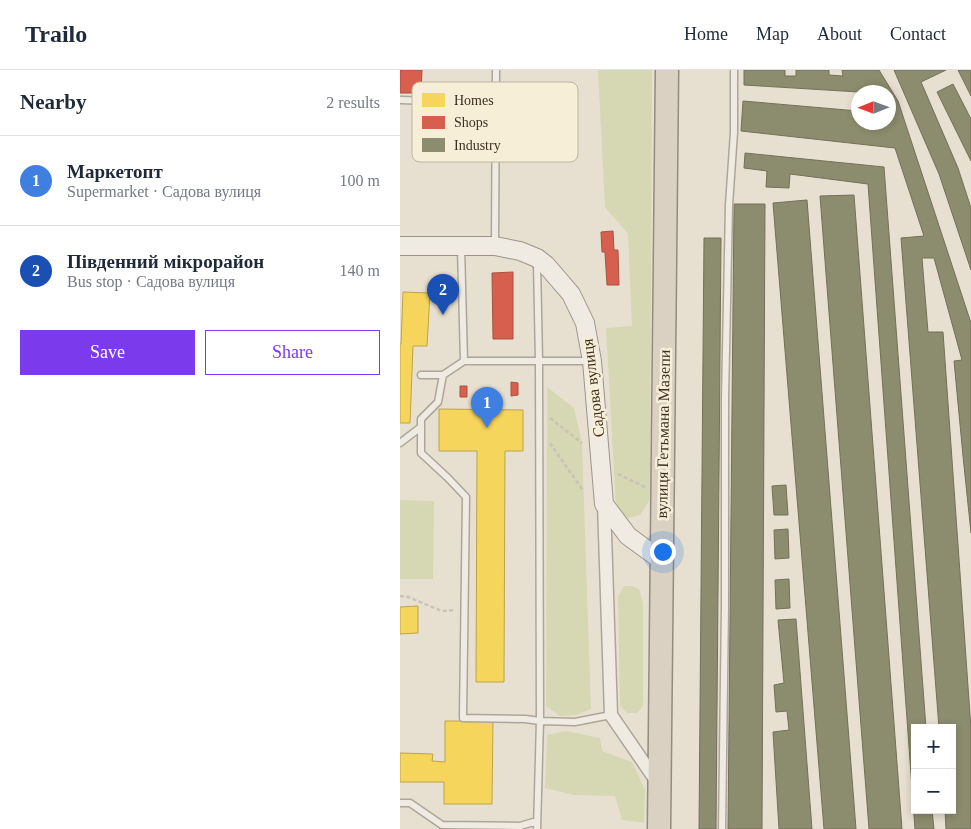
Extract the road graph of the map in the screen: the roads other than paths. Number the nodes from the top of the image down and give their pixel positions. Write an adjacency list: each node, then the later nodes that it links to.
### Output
1 (667, 70): 16 (highway, вулиця Гетьмана Мазепи)
2 (734, 70): 24 (lane)
3 (495, 162): 6 (lane)
4 (400, 246): 5 (street, Садова вулиця)
5 (461, 246): 6 (street, Садова вулиця); 8 (lane)
6 (495, 246): 7 (street, Садова вулиця)
7 (537, 258): 9 (lane); 10 (street, Садова вулиця)
8 (464, 361): 9 (lane); 12 (lane)
9 (539, 361): 10 (lane); 18 (lane)
10 (592, 361): 15 (street, Садова вулиця)
11 (421, 375): 12 (lane)
12 (444, 375): 13 (lane)
13 (421, 427): 14 (lane); 18 (lane)
14 (400, 442)
15 (604, 504): 16 (street); 17 (street)
16 (661, 560): 19 (highway, вулиця Гетьмана Мазепи)
17 (611, 715): 18 (lane); 19 (street)
18 (540, 721): 21 (lane)
19 (660, 785): 23 (highway, вулиця Гетьмана Мазепи)
20 (400, 803): 21 (lane)
21 (537, 821): 22 (lane)
22 (537, 829)
23 (659, 829)
24 (722, 829)

